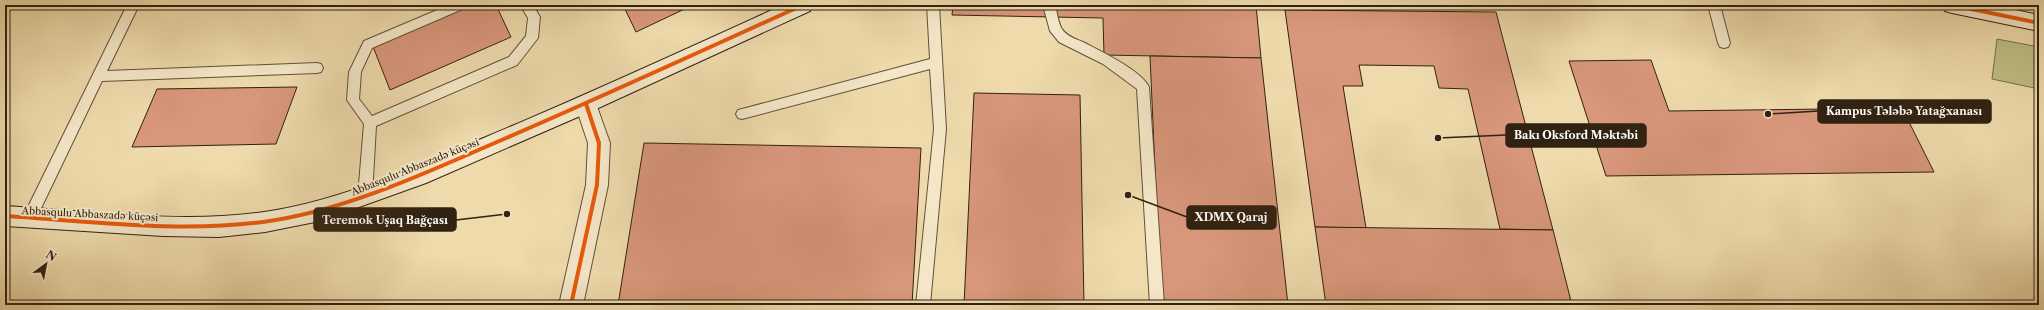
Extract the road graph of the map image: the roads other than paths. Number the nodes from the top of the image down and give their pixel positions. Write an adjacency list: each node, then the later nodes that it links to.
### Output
1 (133, 5): 13 (lane)
2 (461, 5): 16 (lane)
3 (526, 5): 16 (lane)
4 (801, 5): 14 (street, Abbasqulu Abbaszadə küçəsi)
5 (933, 5): 11 (lane)
6 (1049, 5): 22 (lane)
7 (1714, 5): 10 (lane)
8 (1952, 5): 9 (street)
9 (2039, 23)
10 (1724, 43)
11 (936, 62): 15 (lane); 21 (lane)
12 (317, 68): 13 (lane)
13 (99, 76): 19 (lane)
14 (586, 104): 17 (street, Abbasqulu Abbaszadə küçəsi); 20 (street)
15 (742, 114)
16 (370, 124): 17 (lane)
17 (365, 196): 19 (street, Abbasqulu Abbaszadə küçəsi)
18 (5, 216): 19 (street, Abbasqulu Abbaszadə küçəsi)
19 (29, 218)
20 (571, 305)
21 (923, 305)
22 (1157, 305)

